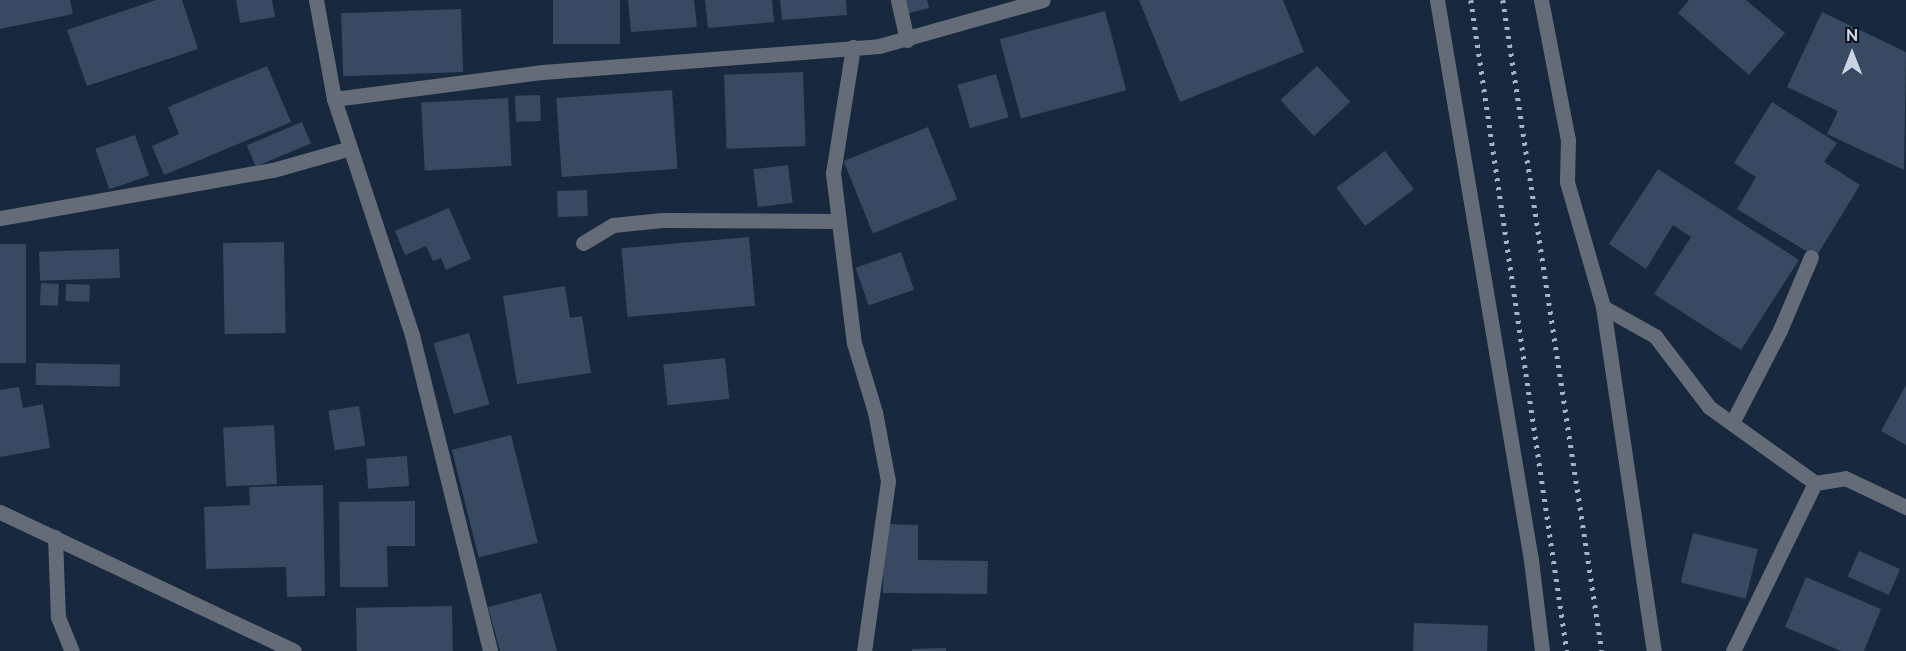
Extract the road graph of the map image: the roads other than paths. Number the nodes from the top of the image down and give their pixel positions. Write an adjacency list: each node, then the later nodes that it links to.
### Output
1 (316, 0): 8 (street)
2 (898, 0): 6 (street)
3 (1043, 0): 6 (street)
4 (1437, 0): 24 (street)
5 (1541, 0): 14 (street)
6 (907, 40): 7 (street)
7 (853, 47): 8 (street); 11 (street)
8 (334, 99): 9 (street)
9 (348, 149): 10 (street); 22 (street)
10 (0, 218)
11 (839, 221): 12 (street); 23 (street)
12 (583, 243)
13 (1811, 257): 15 (street)
14 (1603, 307): 15 (street); 25 (street)
15 (1732, 423): 16 (street)
16 (1815, 483): 17 (street); 26 (street)
17 (1906, 507)
18 (0, 512): 19 (street)
19 (55, 537): 20 (street); 21 (street)
20 (72, 651)
21 (294, 651)
22 (490, 651)
23 (864, 651)
24 (1542, 651)
25 (1654, 651)
26 (1733, 651)

